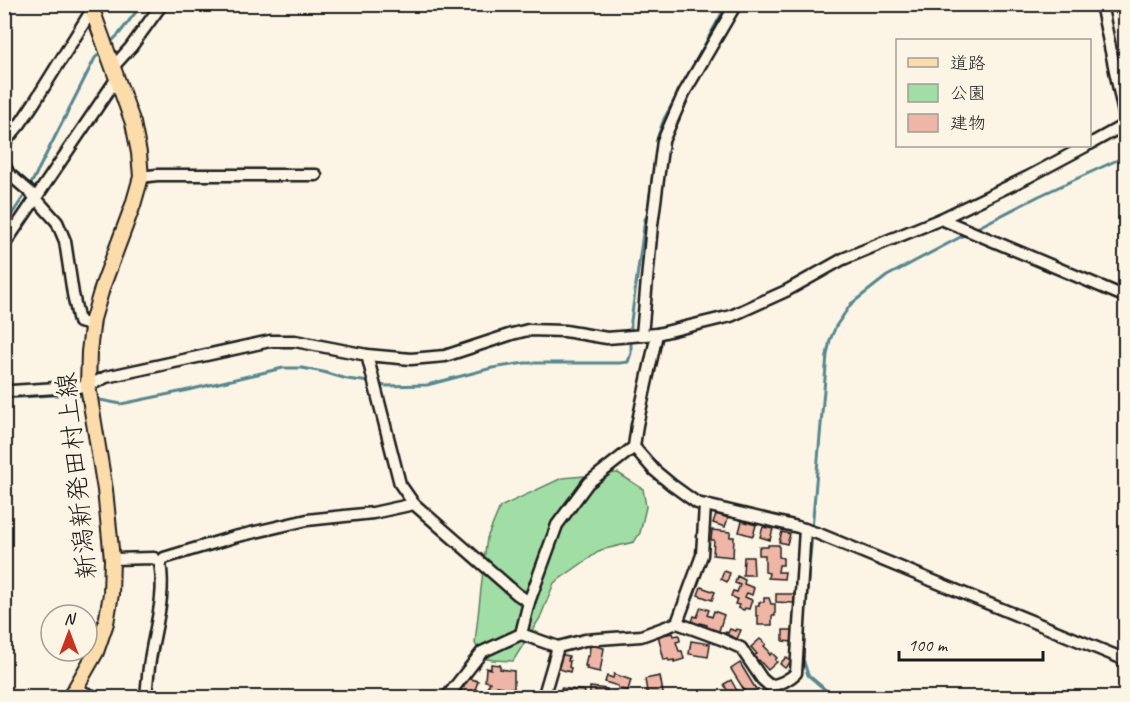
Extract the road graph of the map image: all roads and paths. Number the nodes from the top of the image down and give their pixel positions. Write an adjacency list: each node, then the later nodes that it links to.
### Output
1 (162, 4): 7 (street)
2 (736, 4): 21 (street)
3 (1101, 4): 8 (street)
4 (1119, 4): 6 (main road)
5 (94, 10): 7 (main road, 新潟新発田村上線); 9 (street)
6 (1125, 12)
7 (113, 67): 14 (main road, 新潟新発田村上線); 15 (street)
8 (1125, 124): 10 (street)
9 (4, 143)
10 (1091, 143)
11 (1084, 147): 16 (street)
12 (6, 172): 15 (street)
13 (316, 175): 14 (street)
14 (141, 177): 19 (main road, 新潟新発田村上線)
15 (37, 199): 17 (street); 19 (street)
16 (941, 219): 18 (street); 20 (street)
17 (4, 245)
18 (1125, 297)
19 (93, 325): 23 (main road, 新潟新発田村上線)
20 (657, 334): 21 (street); 25 (street)
21 (642, 335): 22 (street)
22 (367, 355): 23 (street); 26 (street)
23 (88, 386): 24 (street); 29 (main road, 新潟新発田村上線)
24 (11, 391)
25 (634, 447): 27 (street); 31 (street)
26 (414, 504): 30 (street); 31 (street)
27 (705, 505): 28 (street); 32 (street)
28 (805, 529): 32 (street); 35 (street)
29 (112, 559): 30 (street); 36 (main road, 新潟新発田村上線)
30 (160, 563): 38 (street)
31 (529, 602): 33 (street)
32 (677, 623): 34 (street)
33 (521, 634): 34 (street); 39 (street)
34 (558, 647): 40 (street)
35 (1125, 660)
36 (72, 693): 37 (street)
37 (98, 698)
38 (146, 698)
39 (446, 698)
40 (543, 698)

